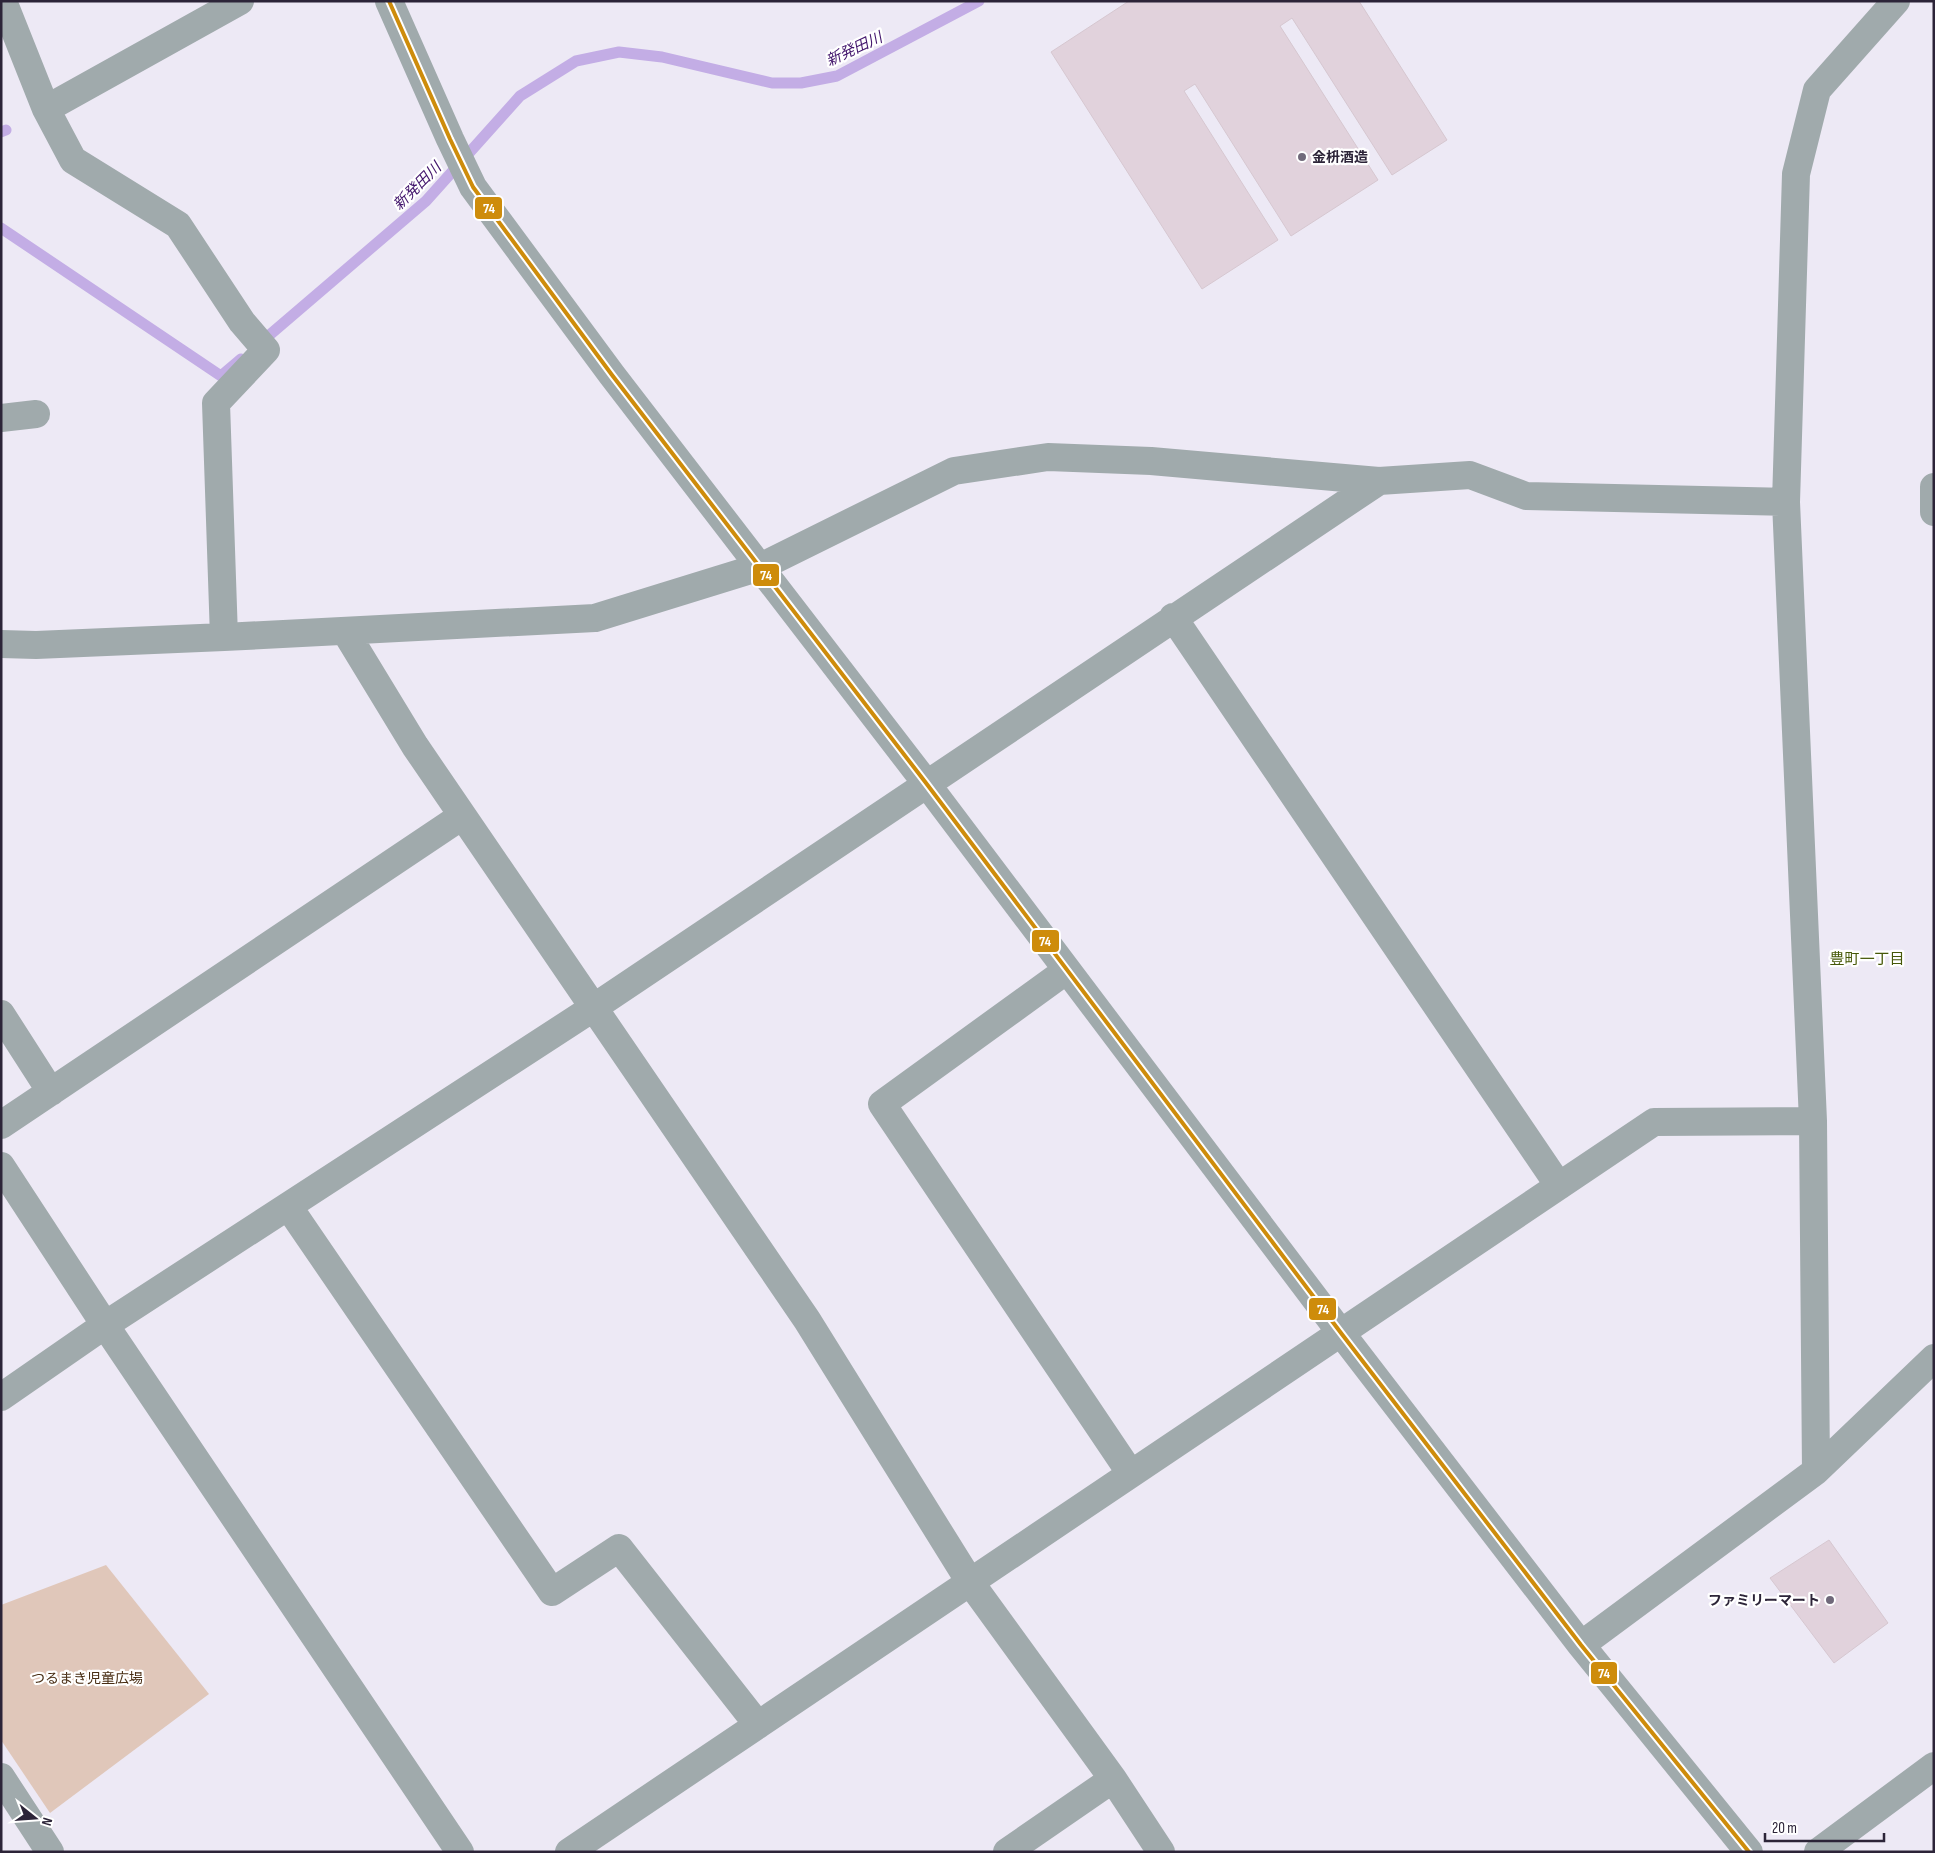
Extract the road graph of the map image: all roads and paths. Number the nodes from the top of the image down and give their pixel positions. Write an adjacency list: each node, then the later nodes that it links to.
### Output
1 (3, 1): 5 (street)
2 (240, 1): 5 (street)
3 (389, 1): 12 (street)
4 (1896, 1): 10 (street)
5 (46, 109): 15 (street)
6 (36, 414): 7 (street)
7 (1, 418)
8 (1379, 480): 10 (street); 12 (street); 13 (street)
9 (1934, 487): 11 (street)
10 (1786, 502): 23 (street)
11 (1934, 512)
12 (760, 567): 14 (street); 17 (street)
13 (1173, 618): 17 (street); 26 (street)
14 (345, 632): 15 (street); 18 (street)
15 (224, 637): 16 (street)
16 (1, 644)
17 (926, 783): 19 (street); 20 (street)
18 (462, 816): 20 (street); 22 (street)
19 (1067, 970): 29 (street); 33 (street)
20 (593, 1008): 27 (street); 34 (street)
21 (1, 1014): 22 (street)
22 (51, 1092): 24 (street)
23 (1813, 1121): 26 (street); 32 (street)
24 (1, 1125)
25 (1, 1166): 28 (street)
26 (1559, 1186): 29 (street)
27 (288, 1206): 28 (street); 36 (street)
28 (105, 1325): 31 (street); 41 (street)
29 (1341, 1333): 33 (street); 35 (street)
30 (1934, 1358): 32 (street)
31 (1, 1397)
32 (1816, 1471): 35 (street)
33 (1131, 1474): 34 (street)
34 (970, 1582): 36 (street); 39 (street)
35 (1581, 1645): 45 (street)
36 (758, 1725): 42 (street)
37 (1934, 1766): 46 (street)
38 (1, 1777): 40 (street)
39 (1113, 1779): 43 (street); 44 (street)
40 (50, 1852)
41 (460, 1852)
42 (569, 1852)
43 (1007, 1852)
44 (1161, 1852)
45 (1749, 1852)
46 (1818, 1852)

